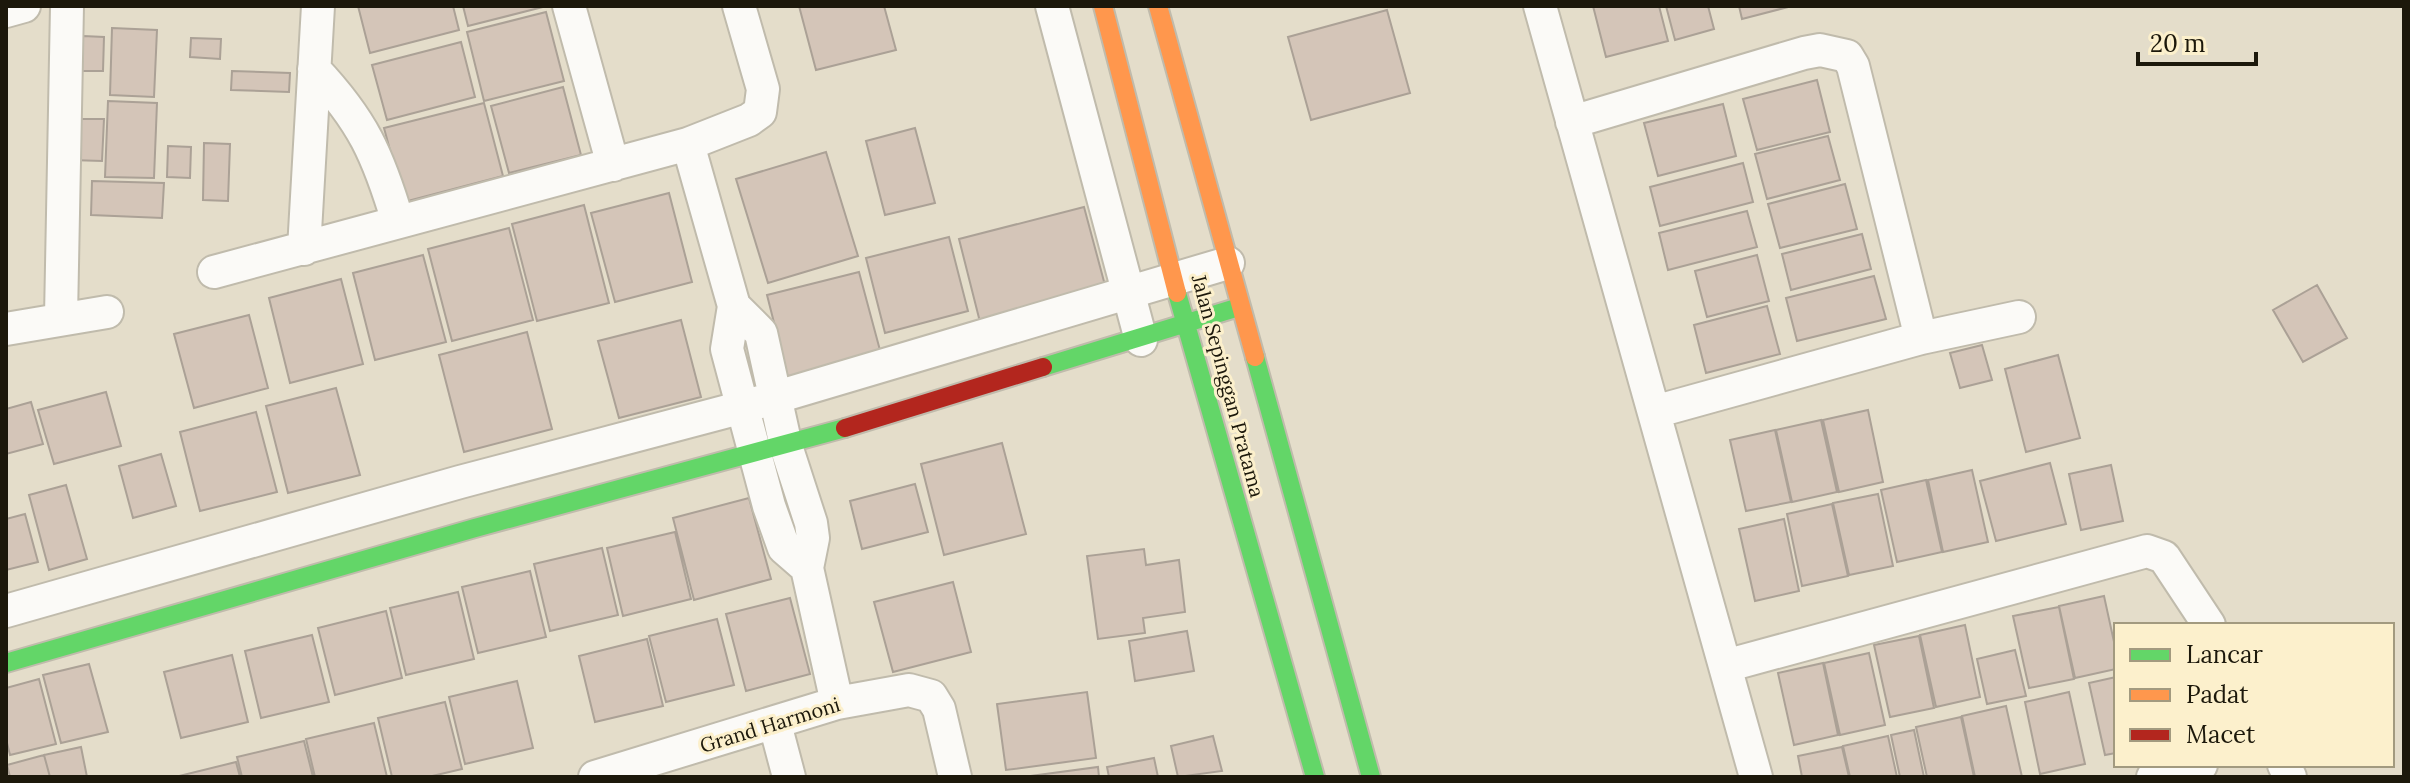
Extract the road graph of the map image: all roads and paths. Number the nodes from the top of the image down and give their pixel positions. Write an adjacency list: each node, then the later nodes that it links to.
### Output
1 (24, 6): 10 (street)
2 (67, 6): 24 (street)
3 (318, 6): 11 (street)
4 (569, 6): 14 (street)
5 (739, 6): 13 (street)
6 (1052, 6): 20 (street)
7 (1158, 6): 17 (street, Jalan Sepinggan Pratama)
8 (1540, 6): 12 (street)
9 (1113, 8): 19 (street, Jalan Sepinggan Pratama)
10 (6, 11)
11 (314, 69): 15 (street); 16 (street)
12 (1572, 122): 28 (street); 32 (street)
13 (688, 144): 14 (street); 21 (street)
14 (613, 165): 15 (street)
15 (398, 222): 16 (street)
16 (304, 249): 18 (street)
17 (1228, 263): 19 (street); 22 (street, Jalan Sepinggan Pratama)
18 (214, 272)
19 (1177, 280): 20 (street); 26 (street, Jalan Sepinggan Pratama)
20 (1130, 293): 29 (street); 30 (street)
21 (734, 306): 30 (street); 31 (street)
22 (1239, 307): 26 (street); 49 (street, Jalan Sepinggan Pratama)
23 (107, 312): 24 (street)
24 (61, 317): 27 (street)
25 (2019, 317): 28 (street)
26 (1186, 326): 29 (street); 48 (street, Jalan Sepinggan Pratama)
27 (7, 328)
28 (1921, 338): 32 (street)
29 (1141, 340): 33 (street)
30 (775, 396): 31 (street); 33 (street)
31 (743, 407): 34 (street); 36 (street)
32 (1654, 412): 41 (street)
33 (786, 446): 34 (street); 35 (street)
34 (755, 453): 35 (street); 39 (street)
35 (807, 568): 42 (street)
36 (98, 586): 37 (street); 39 (street)
37 (6, 611)
38 (2208, 623): 41 (street)
39 (111, 630): 40 (street)
40 (6, 663)
41 (1725, 666): 50 (street)
42 (837, 703): 43 (street, Grand Harmoni); 47 (street, Grand Harmoni)
43 (775, 724): 45 (street, Grand Harmoni); 46 (street)
44 (2193, 767): 51 (street)
45 (595, 777)
46 (789, 777)
47 (955, 777)
48 (1315, 777)
49 (1371, 777)
50 (1756, 777)
51 (2153, 777)

